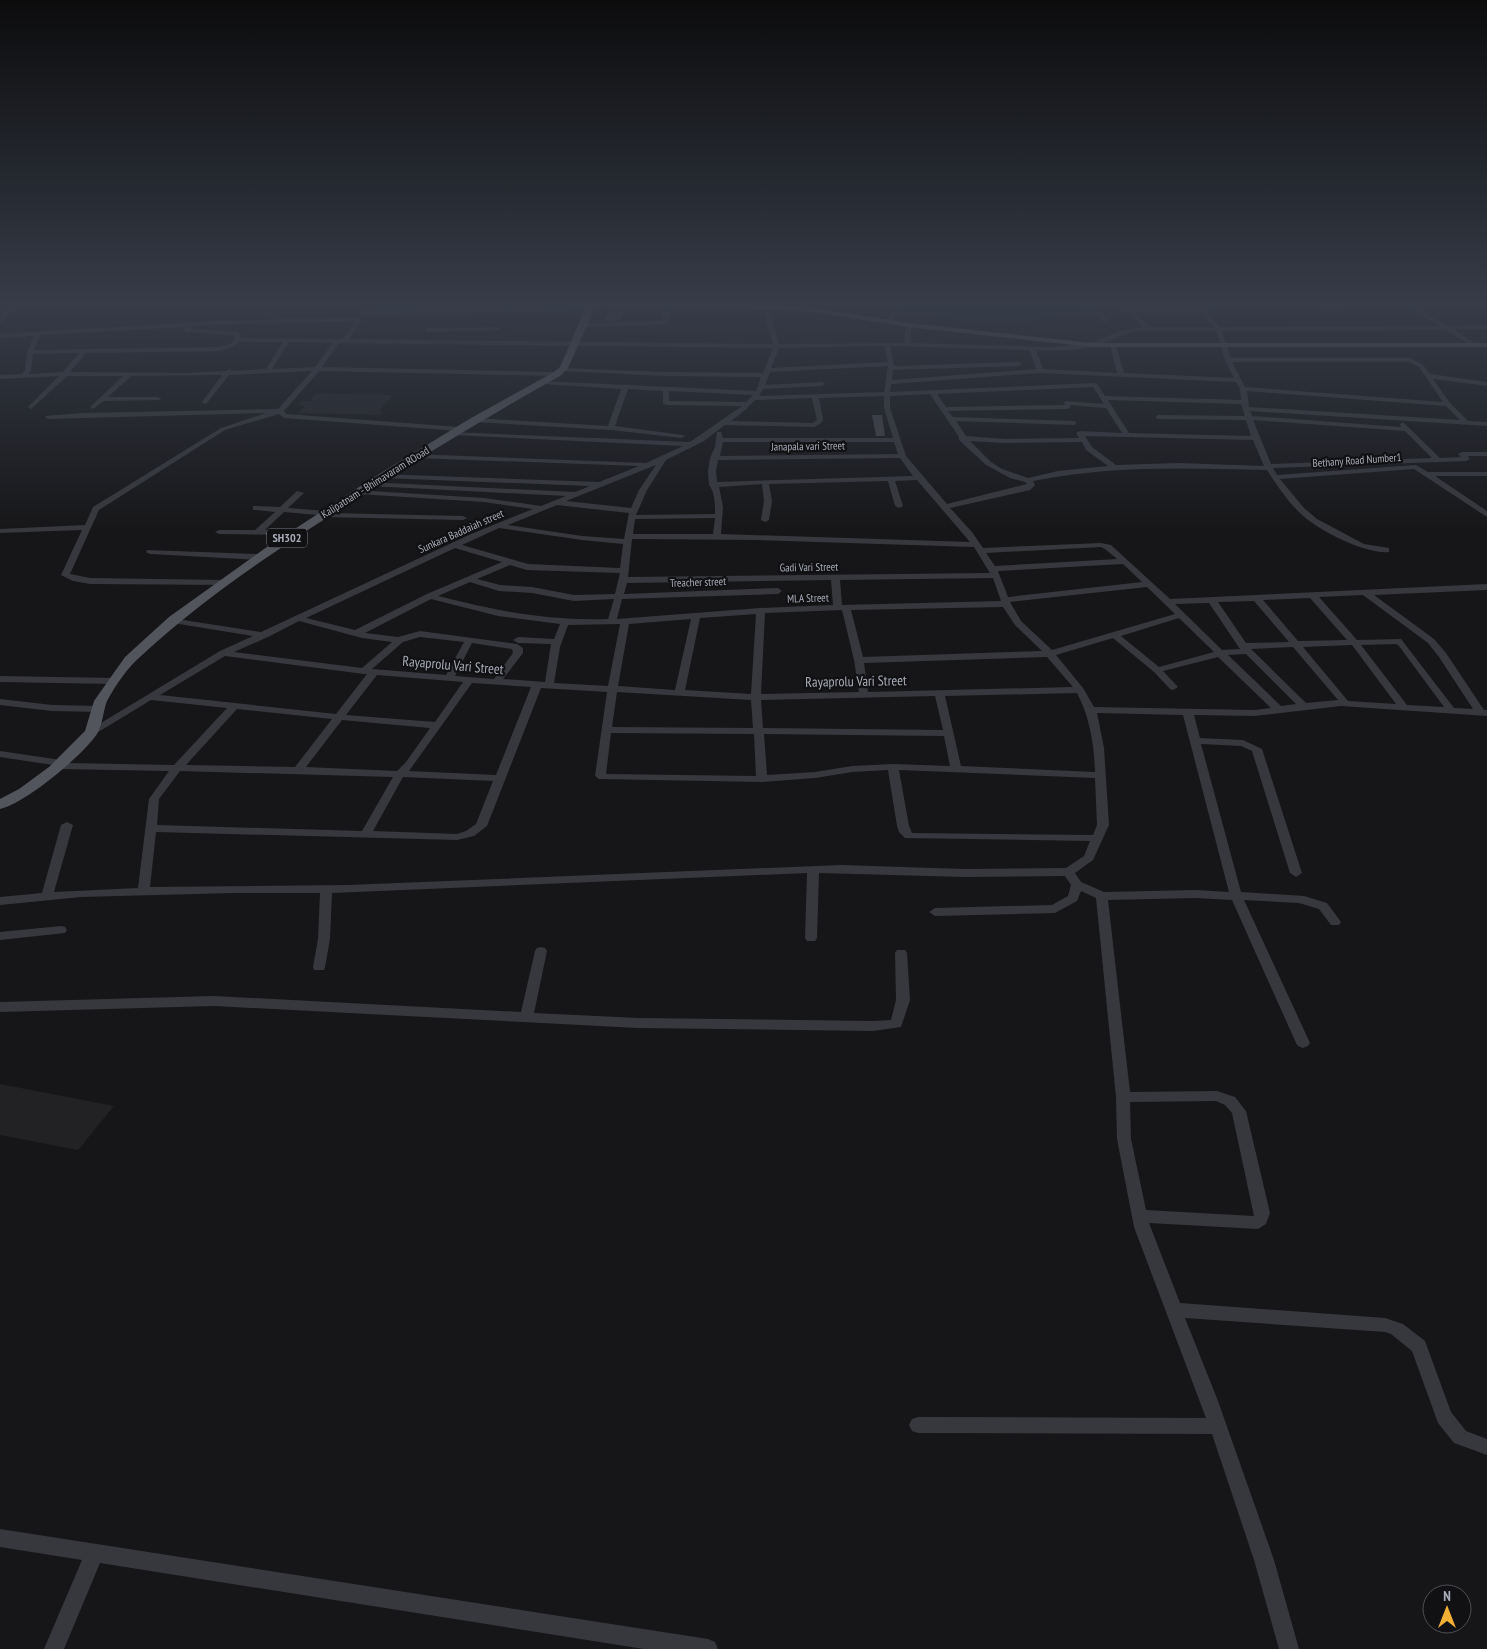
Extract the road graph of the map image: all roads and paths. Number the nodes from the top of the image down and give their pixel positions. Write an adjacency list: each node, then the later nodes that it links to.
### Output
1 (60, 379): 37 (street)
2 (124, 379): 29 (street)
3 (223, 379): 31 (street)
4 (308, 379): 40 (street)
5 (549, 379): 15 (main road, Kalipatnam - Bhimavaram ROoad / SH302)
6 (763, 379): 24 (street, Sunkara Baddaiah street)
7 (889, 379): 16 (street)
8 (931, 379): 16 (street)
9 (1050, 379): 21 (street)
10 (1092, 379): 19 (street)
11 (1214, 379): 14 (street)
12 (1430, 379): 33 (street)
13 (1450, 379): 18 (street)
14 (1238, 380): 23 (street)
15 (544, 382): 20 (street); 46 (main road, Kalipatnam - Bhimavaram ROoad / SH302)
16 (888, 382): 26 (street)
17 (822, 384): 24 (street)
18 (1487, 384)
19 (1095, 385): 21 (street); 28 (street)
20 (625, 386): 22 (street); 51 (street)
21 (1057, 386): 25 (street); 34 (street)
22 (666, 388): 24 (street); 32 (street)
23 (1243, 389): 33 (street); 35 (street)
24 (758, 392): 27 (street); 32 (street, Sunkara Baddaiah street)
25 (931, 392): 26 (street); 39 (street)
26 (888, 393): 27 (street); 60 (street)
27 (815, 396): 50 (street)
28 (1103, 398): 35 (street); 36 (street)
29 (101, 399): 30 (street); 38 (street)
30 (158, 399)
31 (205, 402)
32 (748, 404): 50 (street, Sunkara Baddaiah street)
33 (1448, 404): 48 (street)
34 (1067, 405): 36 (street); 39 (street); 47 (street)
35 (1245, 405): 43 (street); 45 (street)
36 (1108, 406): 54 (street)
37 (31, 407)
38 (93, 407)
39 (943, 409): 44 (street)
40 (280, 411): 41 (street); 53 (street); 100 (street)
41 (48, 417)
42 (1158, 417): 43 (street)
43 (1249, 418): 52 (street); 57 (street)
44 (950, 419): 47 (street); 56 (street)
45 (1401, 419): 48 (street); 52 (street)
46 (474, 420): 51 (street); 53 (main road, Kalipatnam - Bhimavaram ROoad / SH302)
47 (1074, 423): 55 (street)
48 (1466, 423): 49 (street)
49 (1487, 424)
50 (721, 425): 58 (street, Sunkara Baddaiah street); 59 (street)
51 (611, 428): 58 (street)
52 (1406, 429): 67 (street)
53 (456, 431): 61 (street); 63 (main road, Kalipatnam - Bhimavaram ROoad / SH302)
54 (1127, 435): 55 (street); 57 (street)
55 (1082, 437): 56 (street); 70 (street)
56 (962, 438): 79 (street)
57 (1256, 438): 71 (street)
58 (701, 439): 61 (street, Sunkara Baddaiah street)
59 (720, 440): 60 (street); 66 (street)
60 (897, 440): 64 (street)
61 (691, 444): 65 (street, Sunkara Baddaiah street)
62 (1487, 454): 67 (street)
63 (415, 456): 69 (street); 75 (main road, Kalipatnam - Bhimavaram ROoad / SH302)
64 (902, 456): 66 (street, Janapala vari Street); 77 (street)
65 (663, 458): 69 (street, Sunkara Baddaiah street); 94 (street)
66 (714, 458): 83 (street)
67 (1438, 460): 68 (street)
68 (1409, 461): 71 (street); 72 (street)
69 (648, 464): 82 (street, Sunkara Baddaiah street)
70 (1113, 466): 71 (street); 79 (street)
71 (1269, 467): 76 (street)
72 (1416, 467): 73 (street, Bethany Road Number1); 76 (street, Bethany Road Number1)
73 (1428, 474): 74 (street); 95 (street, Bethany Road Number1)
74 (1487, 474)
75 (383, 476): 81 (main road, Kalipatnam - Bhimavaram ROoad / SH302); 82 (street)
76 (1275, 477): 109 (street)
77 (919, 478): 78 (street); 89 (street)
78 (891, 479): 80 (street); 88 (street)
79 (1028, 480): 89 (street)
80 (765, 482): 83 (street); 98 (street)
81 (370, 484): 84 (main road, Kalipatnam - Bhimavaram ROoad / SH302); 86 (street)
82 (601, 484): 86 (street, Sunkara Baddaiah street)
83 (713, 485): 96 (street)
84 (358, 492): 91 (street); 93 (main road, Kalipatnam - Bhimavaram ROoad / SH302)
85 (300, 493): 92 (street)
86 (576, 494): 87 (street, Sunkara Baddaiah street)
87 (557, 502): 91 (street, Sunkara Baddaiah street); 94 (street)
88 (898, 506)
89 (945, 507): 108 (street)
90 (256, 508): 92 (street)
91 (542, 509): 99 (street, Sunkara Baddaiah street)
92 (282, 510): 93 (street); 103 (street)
93 (324, 514): 97 (street); 104 (main road, Kalipatnam - Bhimavaram ROoad / SH302)
94 (632, 514): 96 (street); 106 (street)
95 (1487, 515)
96 (720, 516): 105 (street)
97 (463, 518)
98 (765, 520)
99 (499, 526): 106 (street); 107 (street, Sunkara Baddaiah street)
100 (87, 527): 101 (street); 118 (street)
101 (0, 531)
102 (219, 532): 103 (street)
103 (258, 532): 104 (street)
104 (295, 533): 111 (main road, Kalipatnam - Bhimavaram ROoad / SH302)
105 (717, 536): 106 (street); 108 (street)
106 (628, 540): 115 (street)
107 (455, 546): 112 (street, Gadi Vari Street); 134 (street, Sunkara Baddaiah street)
108 (978, 548): 113 (street); 114 (street)
109 (1386, 550)
110 (150, 552): 111 (street)
111 (260, 557): 118 (main road, Kalipatnam - Bhimavaram ROoad / SH302)
112 (509, 562): 115 (street, Gadi Vari Street); 117 (street)
113 (1125, 562): 114 (street, Gadi Vari Street); 119 (street)
114 (994, 572): 116 (street, Gadi Vari Street); 128 (street)
115 (624, 576): 116 (street, Gadi Vari Street); 125 (street)
116 (835, 577): 130 (street)
117 (469, 579): 124 (street); 125 (street, Treacher street)
118 (224, 583): 135 (main road, Kalipatnam - Bhimavaram ROoad / SH302)
119 (1148, 584): 128 (street, MLA Street); 129 (street)
120 (1487, 587): 122 (street)
121 (778, 591): 125 (street, Treacher street)
122 (1364, 592): 123 (street); 180 (street)
123 (1311, 594): 126 (street); 146 (street)
124 (430, 596): 136 (street, MLA Street); 139 (street)
125 (620, 596): 137 (street)
126 (1256, 597): 127 (street); 147 (street)
127 (1212, 600): 129 (street); 148 (street)
128 (1005, 602): 130 (street, MLA Street); 151 (street)
129 (1166, 602): 132 (street)
130 (842, 608): 131 (street, MLA Street); 152 (street)
131 (761, 611): 133 (street, MLA Street); 168 (street)
132 (1181, 615): 141 (street); 150 (street)
133 (696, 616): 138 (street, MLA Street); 165 (street)
134 (300, 619): 139 (street); 140 (street, Sunkara Baddaiah street)
135 (173, 620): 140 (street); 158 (main road, Kalipatnam - Bhimavaram ROoad / SH302)
136 (565, 622): 137 (street, MLA Street); 145 (street)
137 (612, 622): 138 (street, MLA Street)
138 (625, 622): 163 (street)
139 (358, 633): 142 (street)
140 (265, 635): 149 (street, Sunkara Baddaiah street)
141 (1115, 635): 151 (street); 153 (street)
142 (400, 640): 144 (street); 154 (street)
143 (518, 640): 145 (street)
144 (469, 641): 155 (street); 159 (street)
145 (558, 642): 161 (street)
146 (1354, 642): 147 (street); 174 (street); 177 (street)
147 (1296, 644): 148 (street); 171 (street)
148 (1245, 648): 150 (street); 173 (street)
149 (223, 653): 154 (street, Rayaprolu Vari Street); 169 (street, Sunkara Baddaiah street)
150 (1221, 653): 153 (street); 178 (street)
151 (1050, 654): 152 (street); 164 (street)
152 (859, 660): 167 (street)
153 (1157, 670): 162 (street)
154 (369, 672): 155 (street, Rayaprolu Vari Street); 181 (street)
155 (449, 678): 157 (street, Rayaprolu Vari Street)
156 (0, 679): 158 (street)
157 (469, 680): 159 (street, Rayaprolu Vari Street); 182 (street)
158 (114, 681): 175 (main road, Kalipatnam - Bhimavaram ROoad / SH302)
159 (496, 682): 160 (street, Rayaprolu Vari Street)
160 (537, 685): 161 (street, Rayaprolu Vari Street); 196 (street)
161 (549, 686): 163 (street, Rayaprolu Vari Street)
162 (1173, 687)
163 (612, 690): 165 (street, Rayaprolu Vari Street); 183 (street)
164 (1080, 690): 166 (street, Rayaprolu Vari Street); 176 (street)
165 (679, 693): 168 (street, Rayaprolu Vari Street)
166 (939, 693): 167 (street, Rayaprolu Vari Street); 186 (street)
167 (864, 695): 168 (street, Rayaprolu Vari Street)
168 (756, 696): 185 (street)
169 (150, 697): 172 (street); 184 (street, Sunkara Baddaiah street)
170 (0, 702): 175 (street)
171 (1346, 704): 173 (street); 174 (street)
172 (234, 706): 181 (street); 191 (street)
173 (1304, 706): 178 (street)
174 (1404, 707): 177 (street)
175 (98, 709): 184 (main road, Kalipatnam - Bhimavaram ROoad / SH302)
176 (1091, 710): 179 (street); 195 (street)
177 (1451, 710): 180 (street)
178 (1280, 711): 179 (street)
179 (1188, 713): 187 (street)
180 (1484, 713)
181 (338, 717): 182 (street); 193 (street)
182 (437, 725): 194 (street)
183 (606, 730): 185 (street); 197 (street)
184 (92, 732): 189 (main road)
185 (759, 732): 186 (street); 197 (street)
186 (949, 733): 192 (street)
187 (1196, 741): 204 (street); 208 (street)
188 (0, 754): 189 (street)
189 (59, 764): 191 (street); 198 (main road)
190 (893, 767): 192 (street); 197 (street); 202 (street)
191 (177, 768): 193 (street); 200 (street)
192 (956, 768): 195 (street)
193 (298, 770): 194 (street)
194 (400, 775): 196 (street); 201 (street)
195 (1099, 775): 202 (street)
196 (500, 778): 201 (street)
197 (762, 779)
198 (0, 805)
199 (67, 825): 209 (street)
200 (150, 828): 201 (street); 207 (street)
201 (366, 834)
202 (1097, 838): 205 (street)
203 (813, 870): 205 (street); 206 (street); 216 (street)
204 (1296, 874)
205 (1073, 878): 210 (street); 212 (street)
206 (326, 889): 207 (street); 219 (street)
207 (143, 892): 209 (street)
208 (1236, 895): 210 (street); 213 (street); 222 (street)
209 (47, 896): 211 (street)
210 (1102, 896): 223 (street)
211 (0, 901)
212 (935, 912)
213 (1335, 922)
214 (61, 930): 215 (street)
215 (0, 936)
216 (812, 938)
217 (541, 951): 221 (street)
218 (901, 953): 221 (street)
219 (319, 968)
220 (0, 1007): 221 (street)
221 (527, 1016)
222 (1303, 1043)
223 (1123, 1097): 224 (street); 224 (street)
224 (1140, 1216): 225 (street)
225 (1174, 1310): 227 (street); 228 (street)
226 (918, 1425): 227 (street)
227 (1217, 1426): 234 (street)
228 (1487, 1447)
229 (0, 1538): 230 (street)
230 (94, 1553): 231 (street); 232 (street)
231 (629, 1643): 233 (street)
232 (54, 1649)
233 (708, 1649)
234 (1289, 1649)

